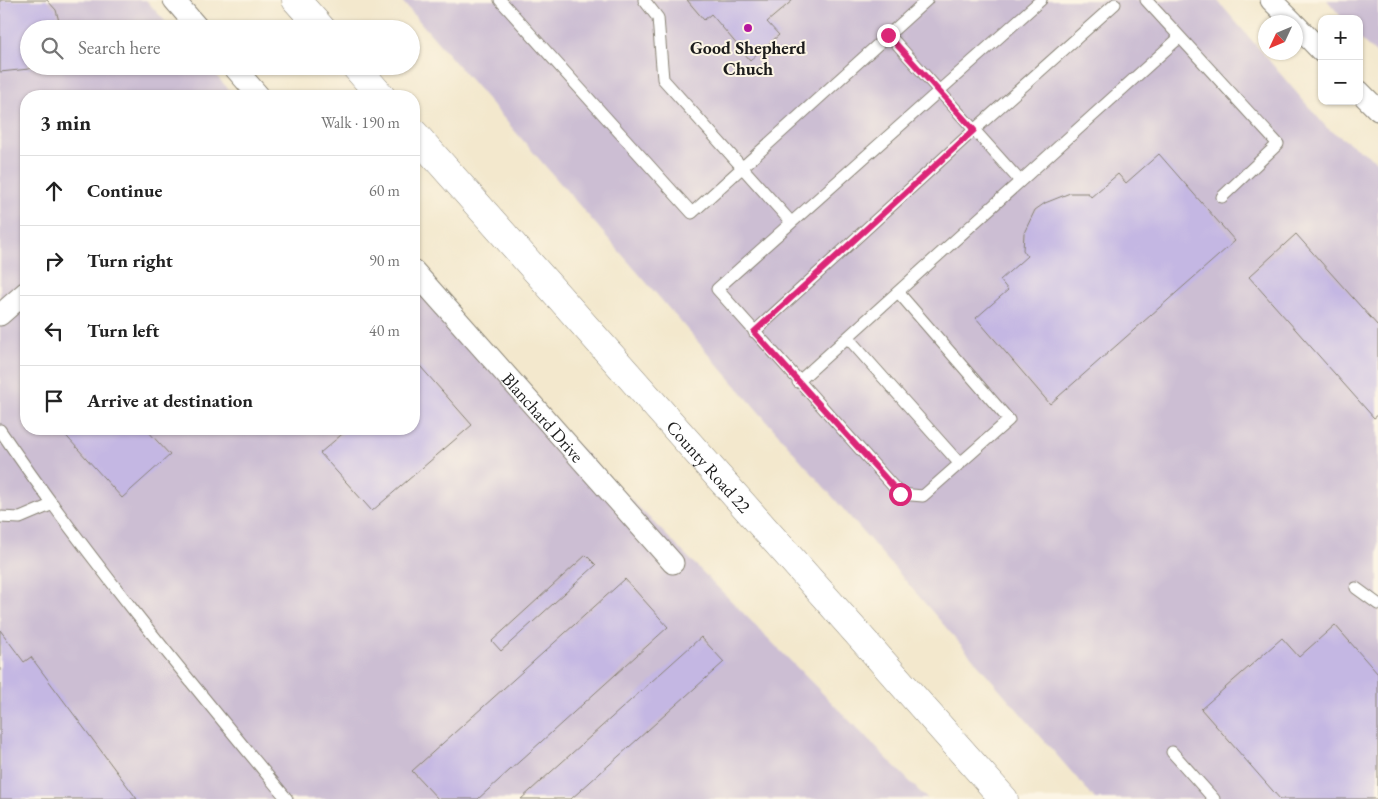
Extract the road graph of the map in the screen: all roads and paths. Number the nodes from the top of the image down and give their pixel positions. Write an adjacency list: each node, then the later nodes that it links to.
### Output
1 (174, 0): 11 (street)
2 (296, 0): 12 (main road)
3 (500, 0): 26 (lane)
4 (644, 0): 26 (lane)
5 (927, 0): 14 (lane)
6 (1041, 0): 21 (lane)
7 (1146, 0): 15 (lane)
8 (1271, 0): 10 (street)
9 (1117, 1): 24 (lane)
10 (1285, 15)
11 (192, 20)
12 (314, 20)
13 (1303, 33): 16 (street)
14 (888, 35): 21 (lane); 26 (lane)
15 (1180, 37): 27 (lane); 28 (lane)
16 (1318, 48)
17 (240, 75): 19 (street)
18 (363, 75): 20 (main road)
19 (253, 90)
20 (377, 90)
21 (940, 91): 24 (lane); 29 (lane)
22 (1363, 95): 23 (street)
23 (1378, 110)
24 (974, 130): 27 (lane); 34 (lane)
25 (420, 140): 46 (main road, County Road 22)
26 (742, 168): 29 (lane)
27 (1020, 181): 31 (lane)
28 (1222, 197)
29 (791, 222): 34 (lane)
30 (420, 278): 41 (street, Blanchard Drive)
31 (898, 292): 35 (lane); 38 (lane)
32 (20, 297): 33 (street)
33 (0, 315)
34 (754, 332): 36 (lane)
35 (848, 338): 36 (lane); 38 (lane)
36 (798, 382): 38 (lane)
37 (0, 430): 39 (lane)
38 (960, 464)
39 (53, 504): 40 (lane); 45 (lane)
40 (0, 517)
41 (673, 563)
42 (1356, 588): 43 (lane)
43 (1378, 604)
44 (1172, 752): 47 (lane)
45 (287, 799)
46 (1004, 799)
47 (1214, 799)

